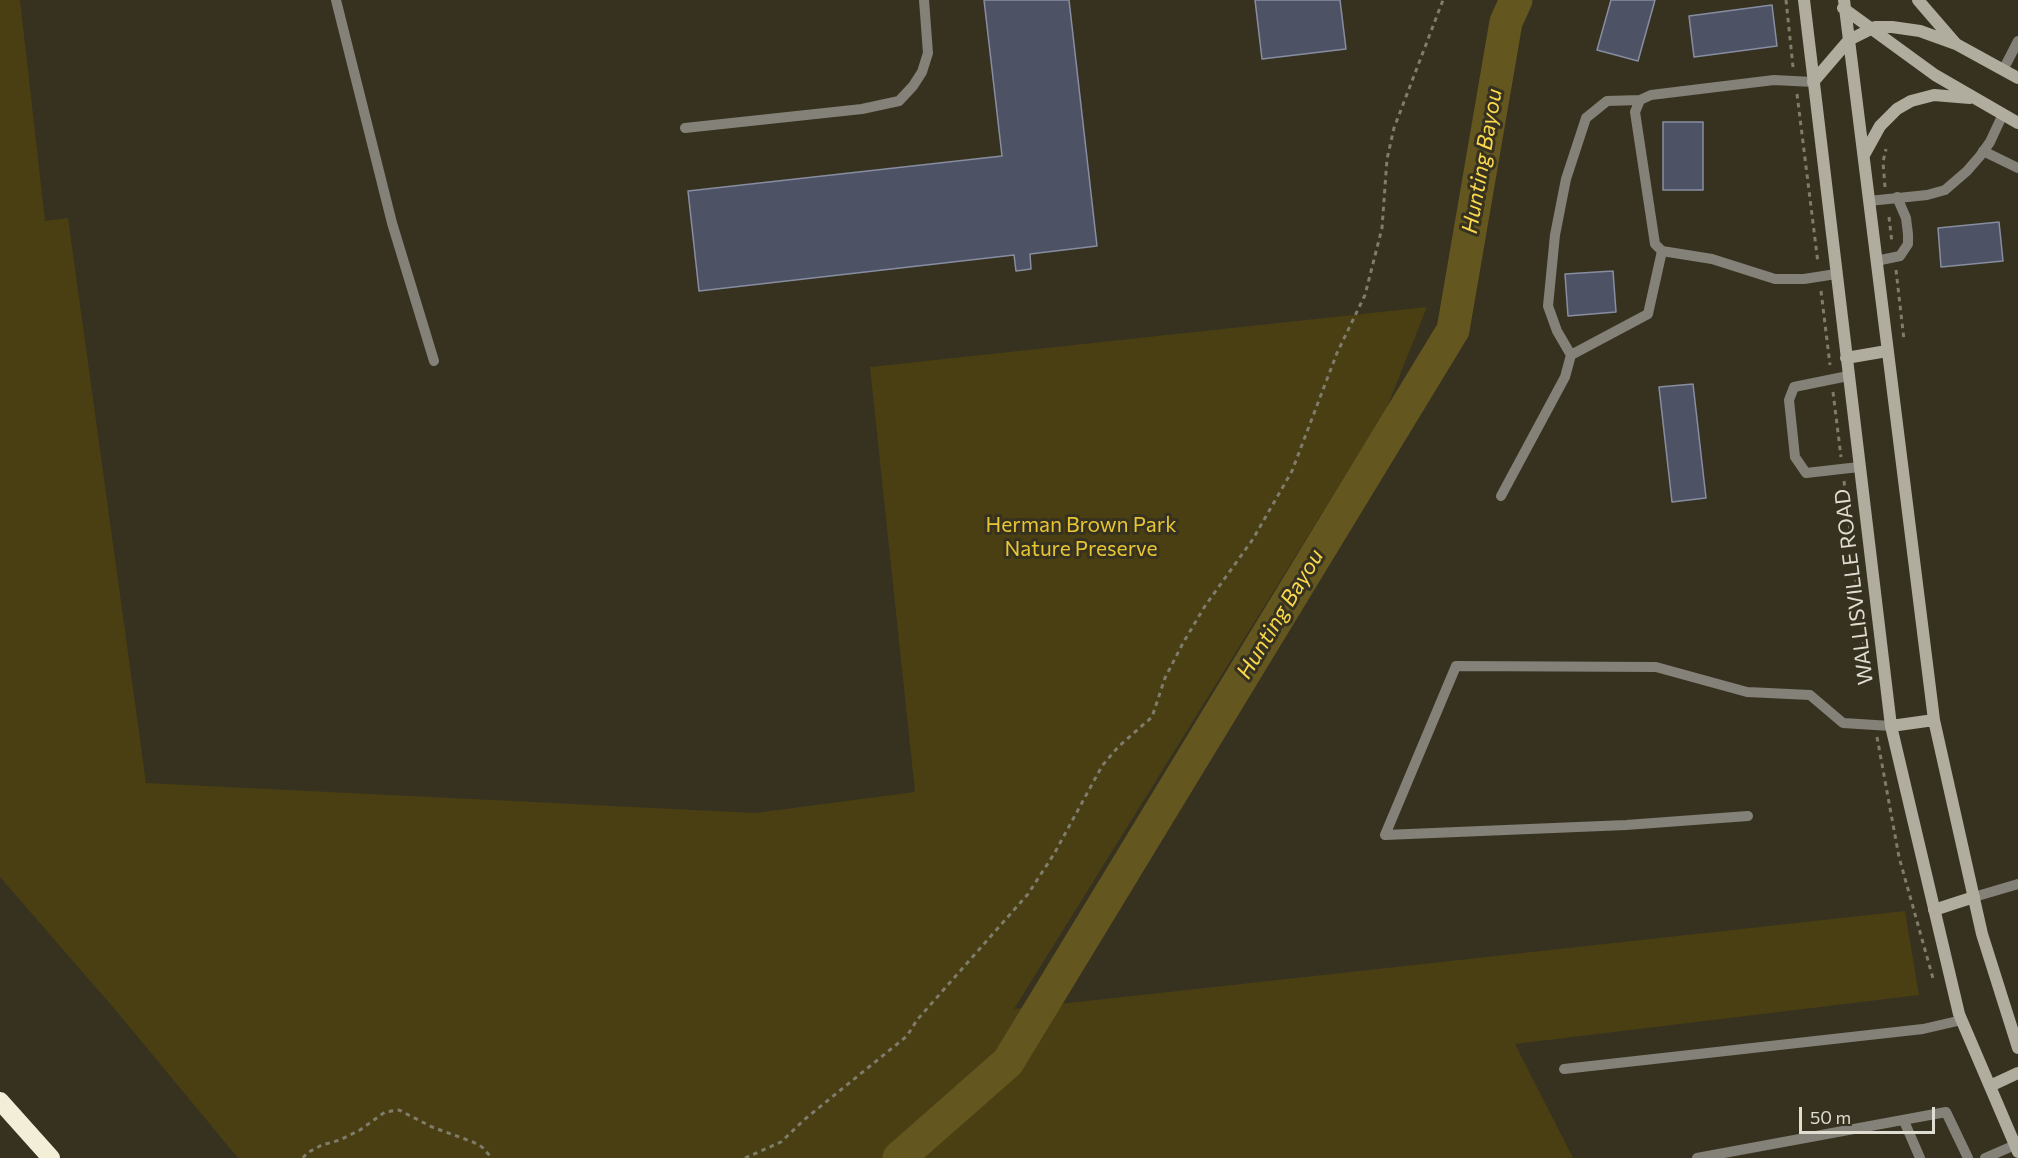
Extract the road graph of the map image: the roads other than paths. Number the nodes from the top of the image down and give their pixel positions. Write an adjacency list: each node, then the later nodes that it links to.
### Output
1 (336, 0): 30 (lane)
2 (924, 0): 18 (lane)
3 (1804, 0): 13 (main road, WALLISVILLE ROAD)
4 (1836, 0): 6 (main road)
5 (1918, 0): 10 (main road)
6 (1845, 6): 7 (main road); 8 (main road)
7 (1870, 29): 8 (main road); 10 (main road); 14 (main road)
8 (1849, 40): 13 (main road); 20 (main road)
9 (2018, 41): 11 (lane)
10 (1956, 44): 11 (main road)
11 (2003, 70): 12 (main road)
12 (2018, 78)
13 (1813, 82): 15 (lane); 26 (main road, WALLISVILLE ROAD)
14 (1974, 98): 16 (main road); 20 (main road)
15 (1640, 100): 24 (lane); 28 (lane)
16 (2003, 114): 17 (main road); 19 (lane)
17 (2018, 123)
18 (685, 128)
19 (1983, 151): 21 (lane); 22 (lane)
20 (1864, 155): 23 (main road)
21 (2018, 168)
22 (1897, 197): 23 (lane); 25 (lane)
23 (1869, 201): 25 (main road)
24 (1662, 251): 26 (lane); 28 (lane)
25 (1876, 261): 27 (main road)
26 (1836, 274): 29 (main road, WALLISVILLE ROAD)
27 (1887, 351): 29 (main road); 34 (main road)
28 (1571, 356): 33 (lane)
29 (1846, 358): 31 (main road, WALLISVILLE ROAD)
30 (434, 362)
31 (1848, 376): 32 (main road, WALLISVILLE ROAD); 32 (lane)
32 (1859, 467): 35 (main road, WALLISVILLE ROAD)
33 (1501, 496)
34 (1934, 720): 35 (main road); 38 (main road)
35 (1891, 726): 36 (lane); 39 (main road, WALLISVILLE ROAD)
36 (1748, 816)
37 (2018, 884): 38 (lane)
38 (1974, 897): 39 (main road); 41 (main road)
39 (1934, 910): 40 (main road, WALLISVILLE ROAD)
40 (1962, 1020): 42 (lane); 44 (main road, WALLISVILLE ROAD)
41 (2018, 1048)
42 (1564, 1069)
43 (2018, 1073): 44 (main road)
44 (1990, 1086): 47 (main road, WALLISVILLE ROAD)
45 (0, 1101): 48 (highway)
46 (1904, 1121): 49 (lane); 50 (lane); 51 (lane)
47 (2016, 1148): 52 (lane)
48 (51, 1158)
49 (1697, 1158)
50 (1920, 1158)
51 (1968, 1158)
52 (1985, 1158)

